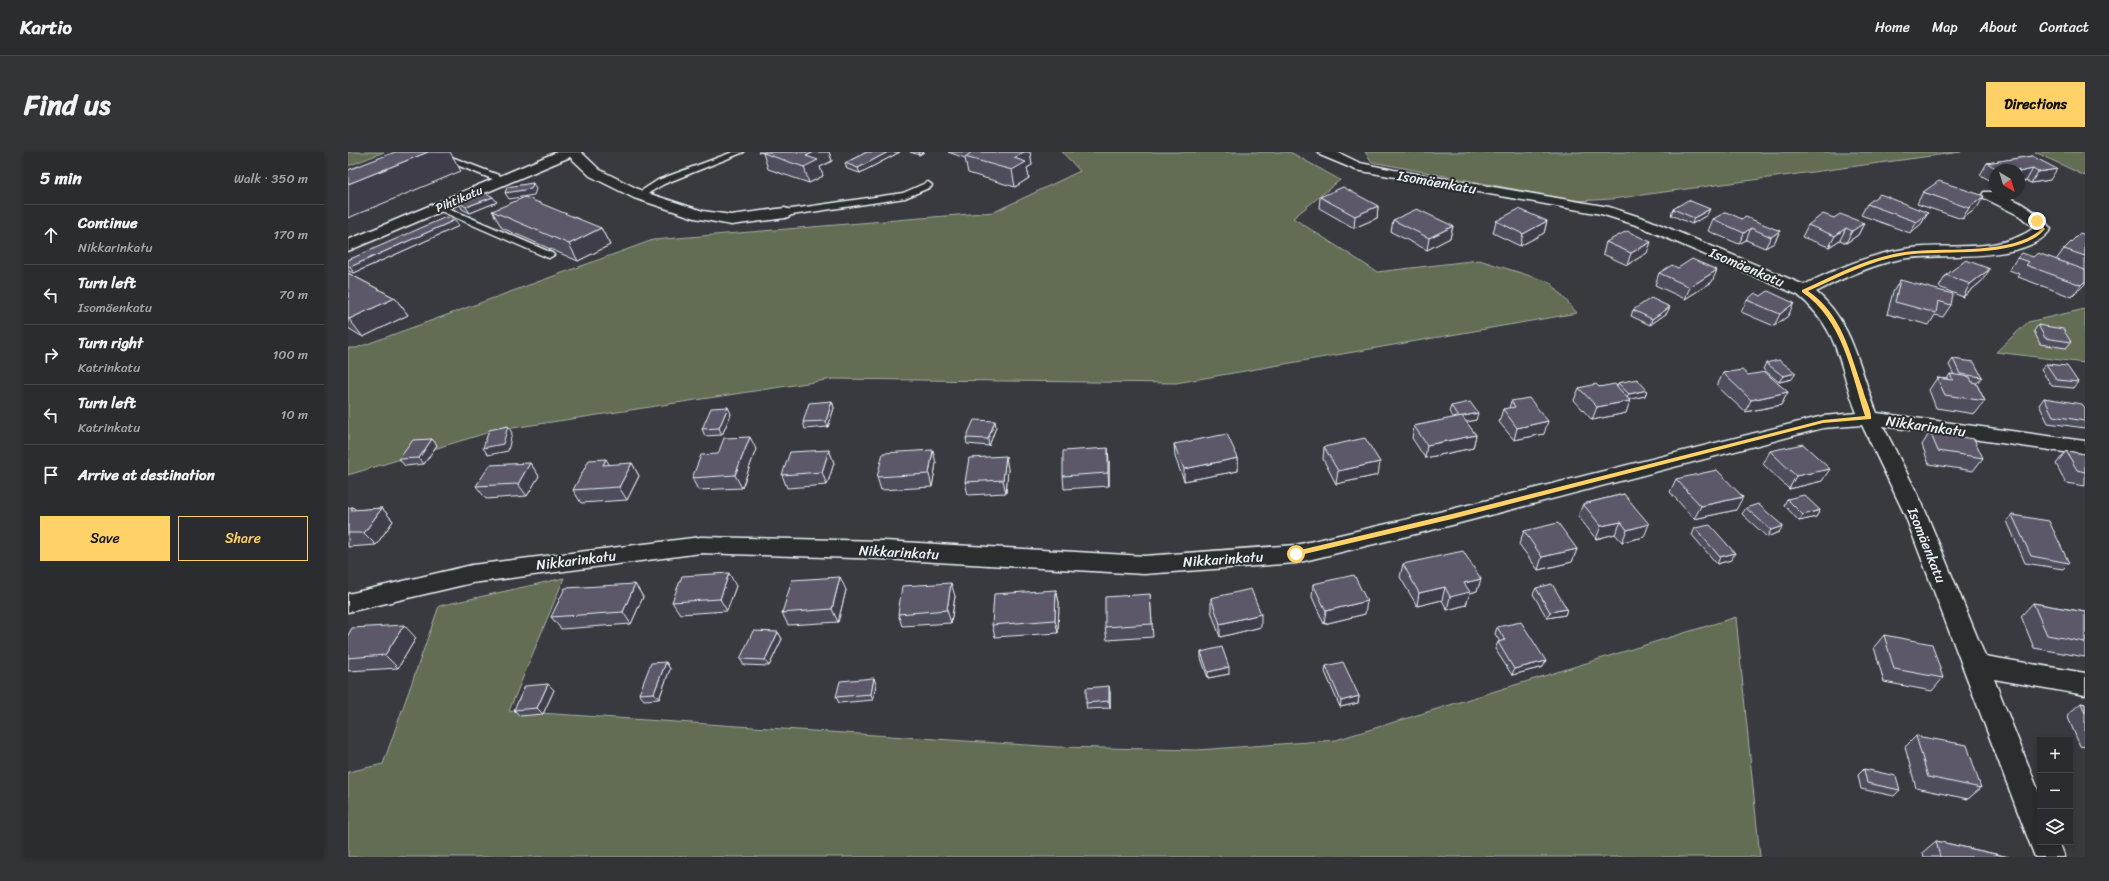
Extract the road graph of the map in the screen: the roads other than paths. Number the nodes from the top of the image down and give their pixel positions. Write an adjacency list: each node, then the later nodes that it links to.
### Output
1 (569, 152): 6 (street, Pihtikatu)
2 (573, 152): 8 (street)
3 (740, 152): 8 (lane)
4 (1326, 152): 14 (street, Isomäenkatu)
5 (427, 161): 6 (lane)
6 (503, 180): 10 (street, Pihtikatu)
7 (928, 185): 11 (lane)
8 (639, 195): 11 (street)
9 (1999, 200): 14 (street)
10 (439, 207): 12 (street, Pihtikatu); 13 (lane)
11 (785, 213)
12 (348, 246)
13 (549, 255)
14 (1804, 291): 15 (street, Isomäenkatu)
15 (1869, 418): 16 (street, Nikkarinkatu); 17 (street, Nikkarinkatu); 18 (street, Isomäenkatu)
16 (2085, 448)
17 (348, 603)
18 (1974, 665): 19 (street); 20 (street, Isomäenkatu)
19 (2085, 684)
20 (2037, 823)
21 (2045, 845): 22 (street)
22 (2050, 857)

